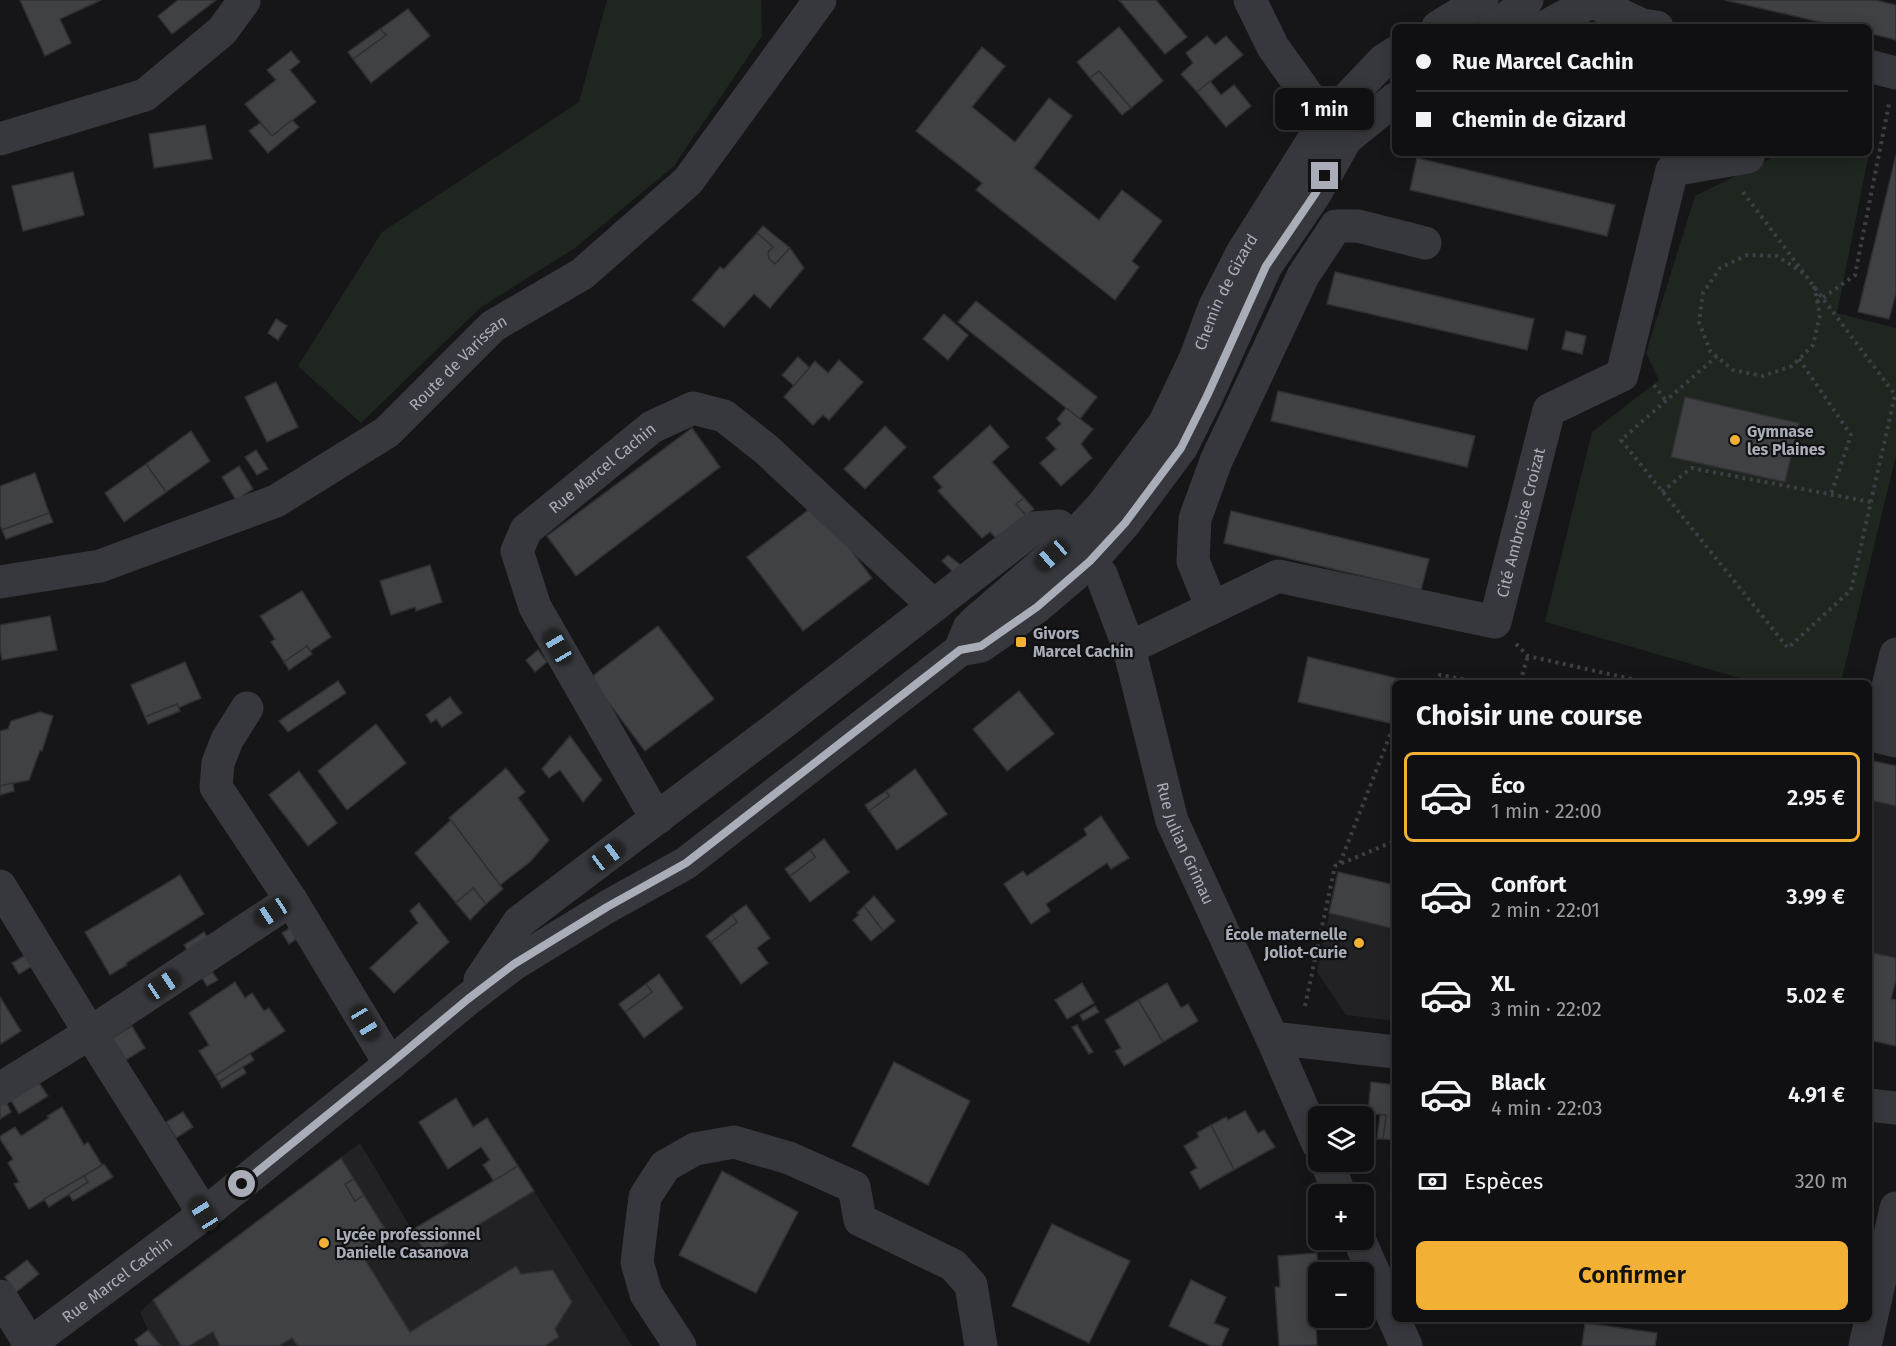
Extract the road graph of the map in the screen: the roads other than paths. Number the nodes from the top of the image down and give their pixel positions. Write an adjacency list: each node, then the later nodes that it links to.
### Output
1 (820, 0): 18 (street, Route de Varissan)
2 (1250, 0): 13 (street)
3 (1482, 0): 7 (street)
4 (1527, 0): 8 (street)
5 (243, 1): 14 (street)
6 (1589, 1): 9 (street); 10 (street)
7 (1443, 24)
8 (1498, 24)
9 (1550, 24)
10 (1640, 24)
11 (1392, 55): 13 (street, Chemin de Gizard)
12 (1392, 101): 13 (street, Chemin de Gizard)
13 (1335, 131): 17 (street, Chemin de Gizard)
14 (0, 139)
15 (1735, 158): 20 (street, Cité Ambroise Croizat)
16 (1425, 243): 20 (street)
17 (1080, 550): 19 (street, Rue Marcel Cachin); 21 (street, Rue Julian Grimau); 28 (street, Rue Marcel Cachin)
18 (0, 582)
19 (934, 606): 25 (street, Rue Marcel Cachin); 25 (street, Rue Marcel Cachin)
20 (1212, 608): 21 (street)
21 (1129, 648): 30 (street, Rue Julian Grimau)
22 (1896, 654): 24 (street)
23 (247, 708): 27 (street)
24 (1896, 741)
25 (659, 817): 28 (street, Rue Marcel Cachin)
26 (0, 886): 29 (street)
27 (291, 900): 29 (street); 32 (street)
28 (468, 999): 32 (street, Rue Marcel Cachin)
29 (90, 1033): 33 (street); 38 (street)
30 (1272, 1038): 31 (street); 36 (street, Rue Julian Grimau)
31 (1392, 1052)
32 (390, 1064): 38 (street, Rue Marcel Cachin)
33 (0, 1089)
34 (1872, 1105): 35 (street)
35 (1896, 1108)
36 (1308, 1121)
37 (1896, 1208): 42 (street)
38 (204, 1214): 45 (street, Rue Marcel Cachin)
39 (1364, 1250): 41 (street)
40 (0, 1296): 45 (street, Rue Marcel Cachin)
41 (1392, 1314)
42 (1872, 1315)
43 (1395, 1322): 48 (street)
44 (1870, 1322): 49 (street)
45 (29, 1345)
46 (680, 1346): 47 (street)
47 (981, 1346)
48 (1406, 1346)
49 (1865, 1346)

